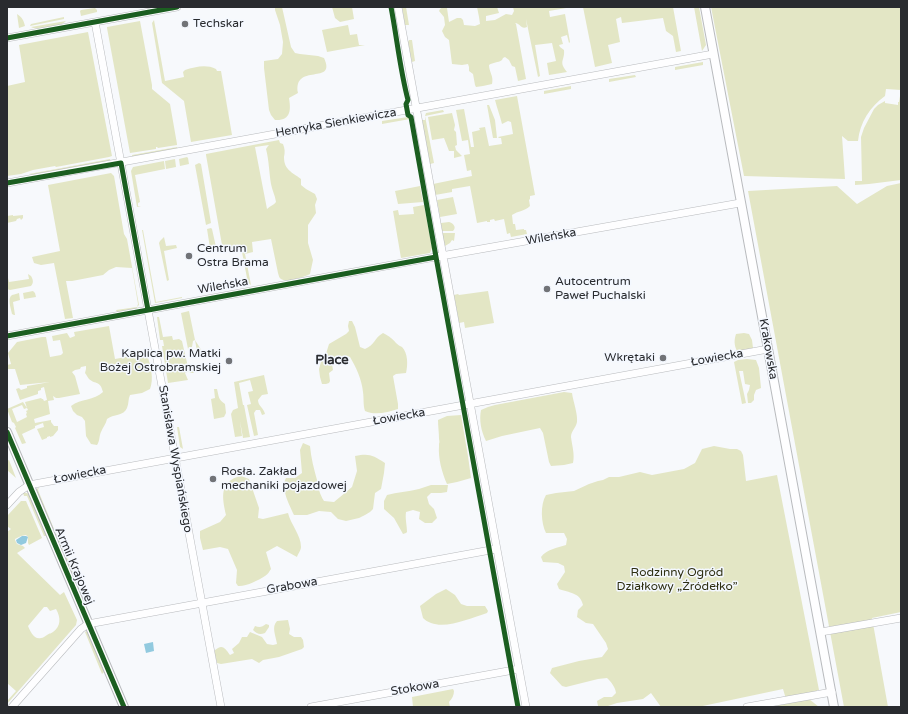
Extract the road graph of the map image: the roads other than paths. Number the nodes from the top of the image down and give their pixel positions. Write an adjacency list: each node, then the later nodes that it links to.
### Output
1 (177, 7): 4 (street)
2 (398, 7): 8 (street)
3 (705, 7): 7 (street, Krakowska)
4 (135, 11): 5 (street)
5 (95, 22): 6 (street); 9 (street, Stanisława Wyspiańskiego)
6 (7, 38)
7 (713, 54): 8 (street, Henryka Sienkiewicza); 11 (street, Krakowska)
8 (416, 108): 9 (street, Henryka Sienkiewicza); 12 (street)
9 (121, 163): 10 (street, Henryka Sienkiewicza); 13 (street, Stanisława Wyspiańskiego)
10 (7, 183)
11 (740, 203): 12 (street, Wileńska); 15 (street, Krakowska)
12 (443, 256): 13 (street, Wileńska); 16 (street)
13 (148, 310): 14 (street, Wileńska); 18 (street, Stanisława Wyspiańskiego)
14 (7, 336)
15 (768, 349): 16 (street, Łowiecka); 25 (street, Krakowska)
16 (470, 404): 18 (street, Łowiecka); 21 (street)
17 (7, 432): 19 (street, Armii Krajowej)
18 (175, 458): 19 (street, Łowiecka); 22 (street, Stanisława Wyspiańskiego)
19 (29, 484): 20 (street); 24 (street, Armii Krajowej)
20 (7, 505)
21 (496, 549): 22 (street, Grabowa); 26 (street)
22 (202, 603): 24 (street, Grabowa); 30 (street, Stanisława Wyspiańskiego)
23 (901, 618): 25 (street)
24 (88, 624): 28 (street); 29 (street, Armii Krajowej)
25 (821, 632): 27 (street, Krakowska)
26 (519, 669): 31 (street, Stokowa); 32 (street)
27 (832, 692): 33 (street); 34 (street, Krakowska)
28 (12, 707)
29 (124, 707)
30 (221, 707)
31 (311, 707)
32 (526, 707)
33 (747, 707)
34 (834, 707)

